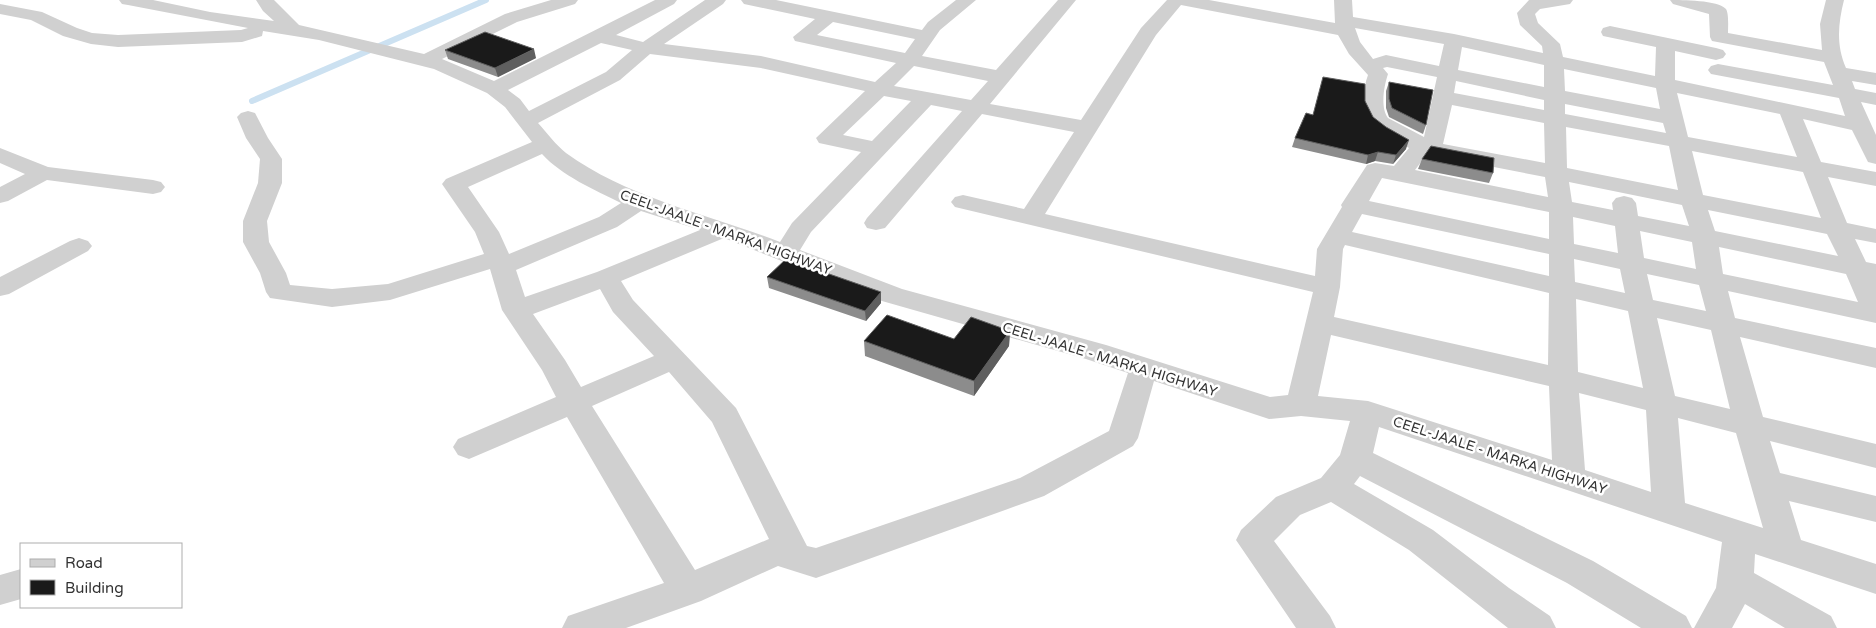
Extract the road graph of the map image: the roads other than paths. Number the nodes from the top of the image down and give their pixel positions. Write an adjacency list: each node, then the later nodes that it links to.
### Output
1 (28, 0): 15 (street)
2 (128, 0): 19 (street, CEEL-JAALE - MARKA HIGHWAY)
3 (266, 0): 20 (street)
4 (569, 0): 16 (street)
5 (668, 0): 23 (street)
6 (717, 0): 26 (street)
7 (750, 0): 17 (street)
8 (967, 0): 22 (street)
9 (1067, 0): 32 (street)
10 (1176, 0): 47 (street)
11 (1181, 0): 18 (street)
12 (1564, 0): 29 (street)
13 (1679, 0): 30 (street)
14 (1835, 0): 30 (street)
15 (0, 9): 19 (street)
16 (510, 9): 27 (street)
17 (829, 17): 22 (street); 28 (street)
18 (1344, 17): 24 (street); 31 (street)
19 (274, 27): 20 (street, CEEL-JAALE - MARKA HIGHWAY)
20 (293, 30): 27 (street, CEEL-JAALE - MARKA HIGHWAY)
21 (1610, 32): 25 (street)
22 (926, 36): 28 (street)
23 (599, 37): 26 (street); 36 (street)
24 (1454, 40): 29 (street); 35 (street)
25 (1665, 44): 34 (street); 38 (street)
26 (646, 48): 37 (street); 45 (street)
27 (426, 60): 36 (street, CEEL-JAALE - MARKA HIGHWAY)
28 (910, 60): 32 (street); 37 (street)
29 (1554, 62): 34 (street); 42 (street)
30 (1835, 65): 33 (street); 38 (street)
31 (1369, 66): 35 (street); 50 (street)
32 (1000, 77): 41 (street)
33 (1876, 79)
34 (1665, 84): 43 (street); 48 (street)
35 (1445, 85): 42 (street); 50 (street)
36 (494, 89): 45 (street, CEEL-JAALE - MARKA HIGHWAY)
37 (879, 89): 39 (street); 51 (street)
38 (1847, 94): 40 (street); 46 (street)
39 (926, 98): 41 (street); 51 (street)
40 (1876, 99)
41 (976, 107): 47 (street); 69 (street)
42 (1556, 107): 48 (street); 55 (street)
43 (1789, 110): 46 (street); 54 (street)
44 (248, 117): 78 (street)
45 (525, 120): 49 (street, CEEL-JAALE - MARKA HIGHWAY)
46 (1860, 125): 52 (street)
47 (1088, 128): 67 (street)
48 (1676, 130): 54 (street); 62 (street)
49 (546, 144): 63 (street, CEEL-JAALE - MARKA HIGHWAY); 78 (street)
50 (1422, 146): 55 (street); 57 (street)
51 (876, 149): 77 (street)
52 (1876, 156)
53 (5, 162): 56 (street)
54 (1814, 168): 58 (street); 70 (street)
55 (1556, 171): 59 (street); 66 (street)
56 (43, 172): 60 (street); 61 (street)
57 (1400, 174): 65 (street); 66 (street)
58 (1876, 179)
59 (1622, 184): 62 (street); 68 (street)
60 (153, 187)
61 (0, 196)
62 (1692, 198): 70 (street); 73 (street)
63 (639, 202): 71 (street, CEEL-JAALE - MARKA HIGHWAY); 78 (street)
64 (964, 202): 67 (street)
65 (1353, 205): 72 (street); 76 (street)
66 (1561, 207): 68 (street); 76 (street)
67 (1031, 216): 83 (street)
68 (1626, 220): 73 (street); 79 (street)
69 (876, 224)
70 (1837, 228): 74 (street); 80 (street)
71 (724, 229): 77 (street, CEEL-JAALE - MARKA HIGHWAY); 81 (street)
72 (1338, 236): 83 (street); 84 (street)
73 (1704, 236): 80 (street); 82 (street)
74 (1876, 236)
75 (79, 246): 85 (street)
76 (1561, 250): 79 (street); 84 (street)
77 (786, 252): 94 (street, CEEL-JAALE - MARKA HIGHWAY)
78 (500, 262): 87 (street)
79 (1632, 264): 82 (street); 86 (street)
80 (1866, 270): 88 (street)
81 (606, 278): 87 (street); 93 (street)
82 (1711, 279): 89 (street); 91 (street)
83 (1327, 287): 90 (street)
84 (1562, 287): 86 (street); 95 (street)
85 (0, 288)
86 (1641, 304): 91 (street); 97 (street)
87 (516, 310): 96 (street)
88 (1876, 310)
89 (1876, 314)
90 (1320, 323): 95 (street); 98 (street)
91 (1724, 325): 92 (street); 100 (street)
92 (1876, 358)
93 (674, 359): 96 (street); 111 (street)
94 (1144, 367): 98 (street, CEEL-JAALE - MARKA HIGHWAY); 111 (street)
95 (1562, 379): 97 (street); 104 (street)
96 (573, 401): 101 (street); 116 (street)
97 (1661, 403): 100 (street); 108 (street)
98 (1301, 405): 99 (street, CEEL-JAALE - MARKA HIGHWAY)
99 (1368, 412): 103 (street); 104 (street, CEEL-JAALE - MARKA HIGHWAY)
100 (1750, 427): 102 (street); 105 (street)
101 (469, 446)
102 (1876, 456)
103 (1355, 459): 106 (street); 120 (street)
104 (1569, 478): 108 (street, CEEL-JAALE - MARKA HIGHWAY)
105 (1768, 483): 107 (street); 110 (street)
106 (1333, 487): 118 (street); 119 (street)
107 (1876, 509)
108 (1668, 510): 109 (street, CEEL-JAALE - MARKA HIGHWAY)
109 (1740, 534): 110 (street, CEEL-JAALE - MARKA HIGHWAY); 113 (street)
110 (1787, 550): 112 (street, CEEL-JAALE - MARKA HIGHWAY)
111 (795, 557): 116 (street)
112 (1876, 579)
113 (1735, 580): 121 (street); 122 (street)
114 (20, 584): 115 (street)
115 (0, 590)
116 (688, 590): 117 (street)
117 (581, 628)
118 (1317, 628)
119 (1537, 628)
120 (1673, 628)
121 (1713, 628)
122 (1818, 628)

